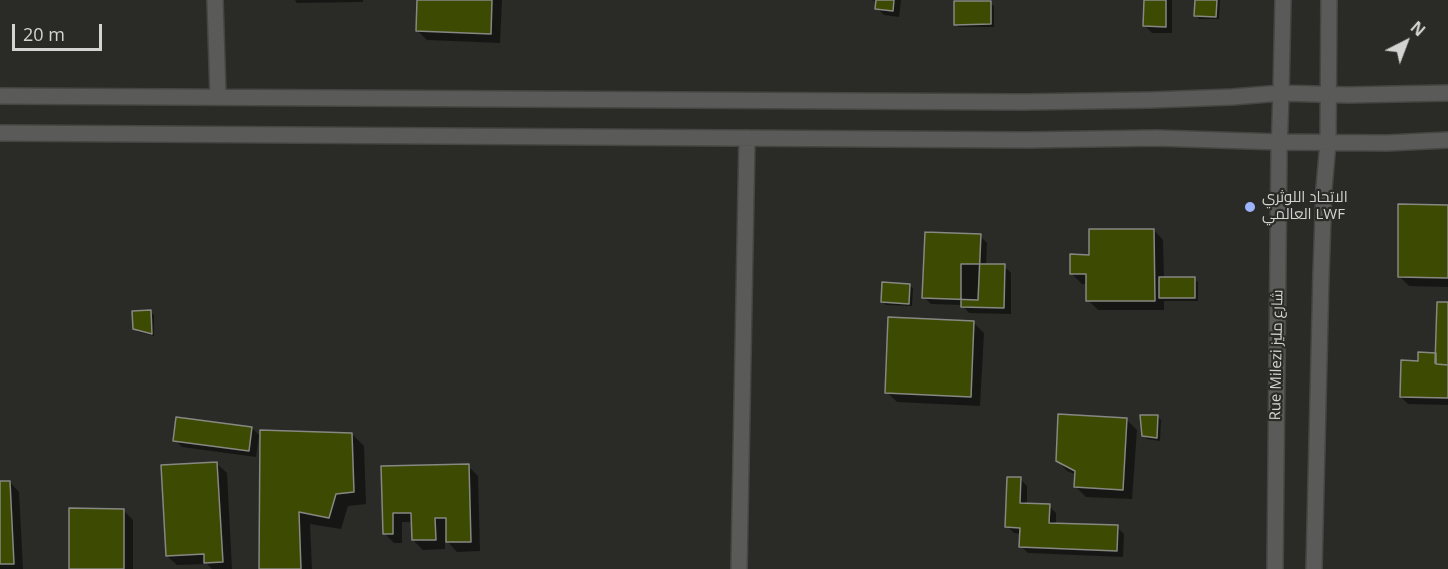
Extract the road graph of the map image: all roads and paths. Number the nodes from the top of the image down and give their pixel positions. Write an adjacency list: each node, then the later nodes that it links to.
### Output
1 (215, 0): 8 (street)
2 (1283, 0): 4 (street, Rue Milezi شارع مليز)
3 (1329, 0): 6 (street)
4 (1281, 93): 6 (street); 8 (street); 12 (street, Rue Milezi شارع مليز)
5 (1448, 93): 6 (street)
6 (1328, 94): 13 (street)
7 (0, 96): 8 (street)
8 (218, 96)
9 (0, 133): 10 (street)
10 (747, 138): 12 (street); 14 (street)
11 (1448, 140): 13 (street)
12 (1280, 142): 13 (street); 15 (street, Rue Milezi شارع مليز)
13 (1328, 143): 16 (street)
14 (739, 569)
15 (1275, 569)
16 (1314, 569)

